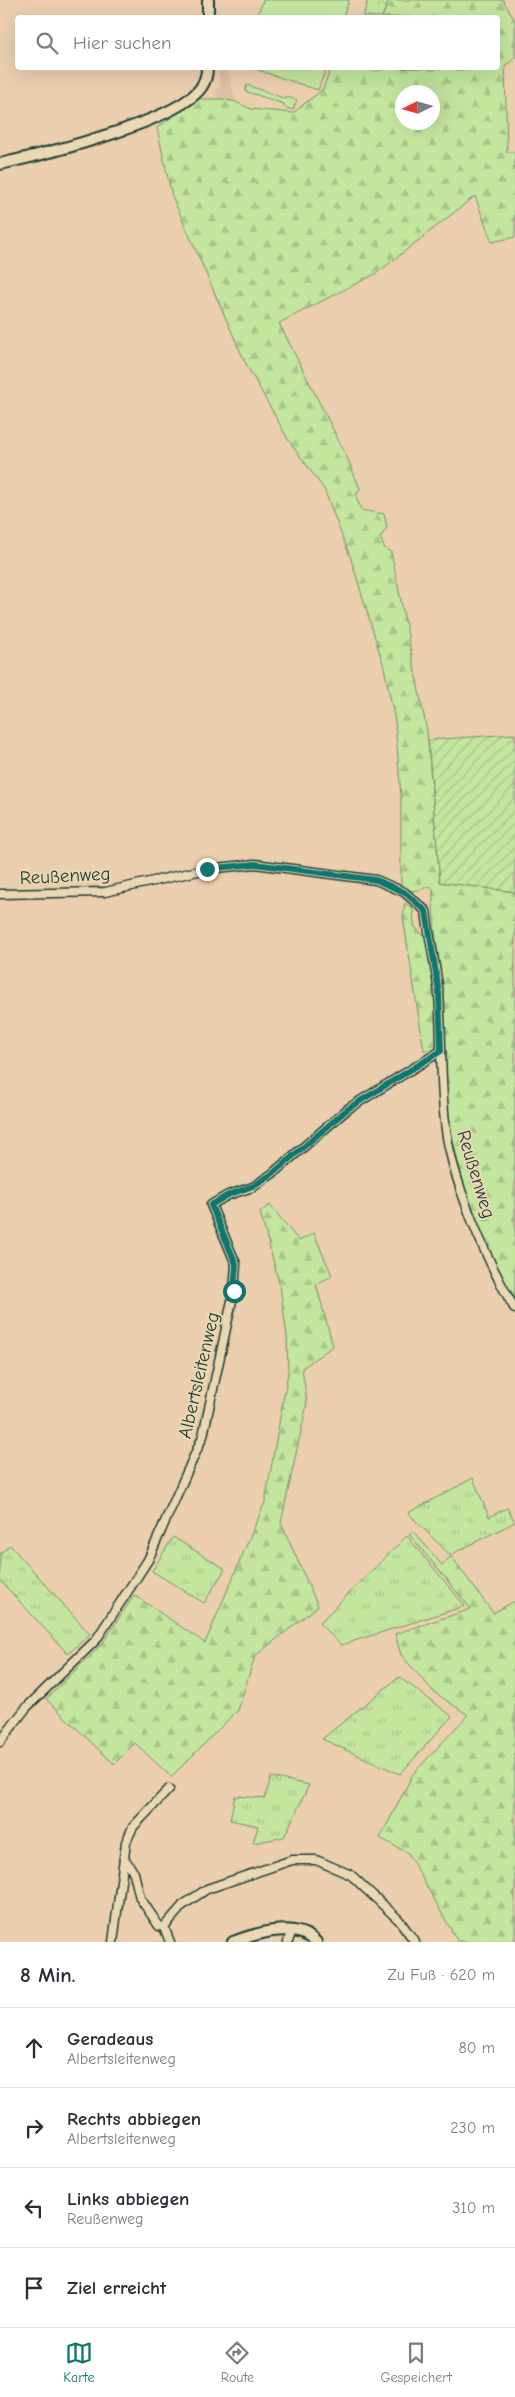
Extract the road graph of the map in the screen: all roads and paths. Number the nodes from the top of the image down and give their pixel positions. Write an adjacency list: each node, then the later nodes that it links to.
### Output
1 (208, 0): 2 (street)
2 (208, 15)
3 (206, 70): 4 (street)
4 (0, 164)
5 (0, 894): 6 (street, Reußenweg)
6 (441, 1051): 7 (street, Reußenweg); 8 (street, Albertsleitenweg)
7 (515, 1310)
8 (0, 1742)
9 (169, 1790): 10 (street)
10 (124, 1858): 11 (street); 13 (street)
11 (164, 1927): 14 (street); 17 (street)
12 (289, 1937): 15 (street); 16 (street)
13 (113, 1942)
14 (170, 1942)
15 (233, 1942)
16 (316, 1942)
17 (415, 1942)

